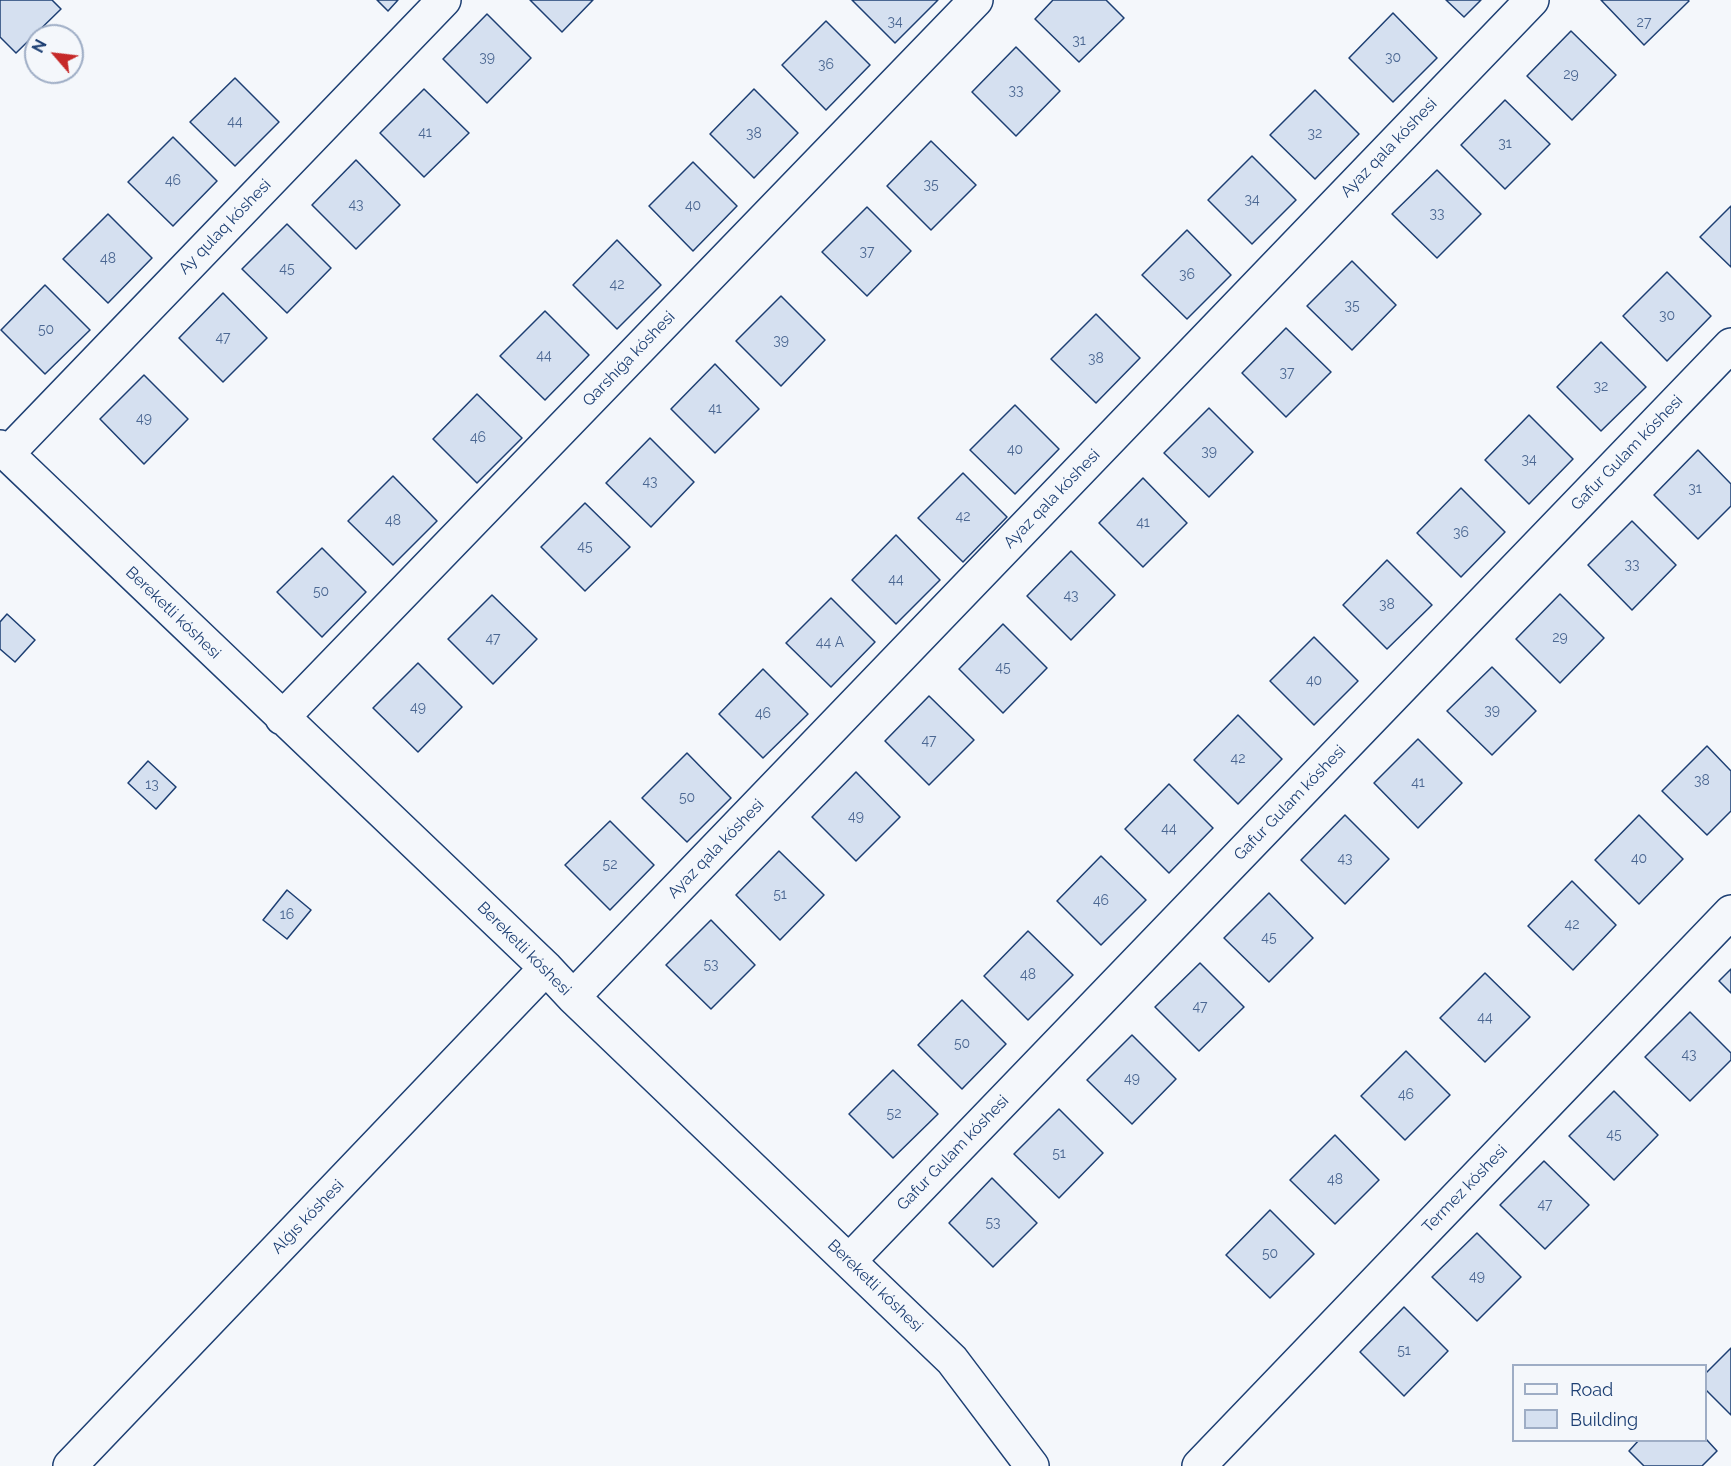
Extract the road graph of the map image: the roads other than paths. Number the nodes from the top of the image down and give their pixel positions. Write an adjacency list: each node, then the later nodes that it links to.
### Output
1 (444, 0): 5 (street, Ay qulaq kóshesi)
2 (976, 0): 6 (street, Qarshıǵa kóshesi)
3 (1532, 0): 9 (street, Ayaz qala kóshesi)
4 (1731, 345): 10 (street, Gafur Gulam kóshesi)
5 (3, 451): 6 (street, Bereketli kóshesi)
6 (282, 718): 8 (street, Bereketli kóshesi)
7 (1731, 912): 13 (street, Termez kóshesi)
8 (546, 968): 9 (street, Bereketli kóshesi); 11 (street, Alǵıs kóshesi)
9 (573, 997): 10 (street, Bereketli kóshesi)
10 (849, 1262): 12 (street, Bereketli kóshesi)
11 (70, 1466)
12 (1032, 1466)
13 (1199, 1466)

